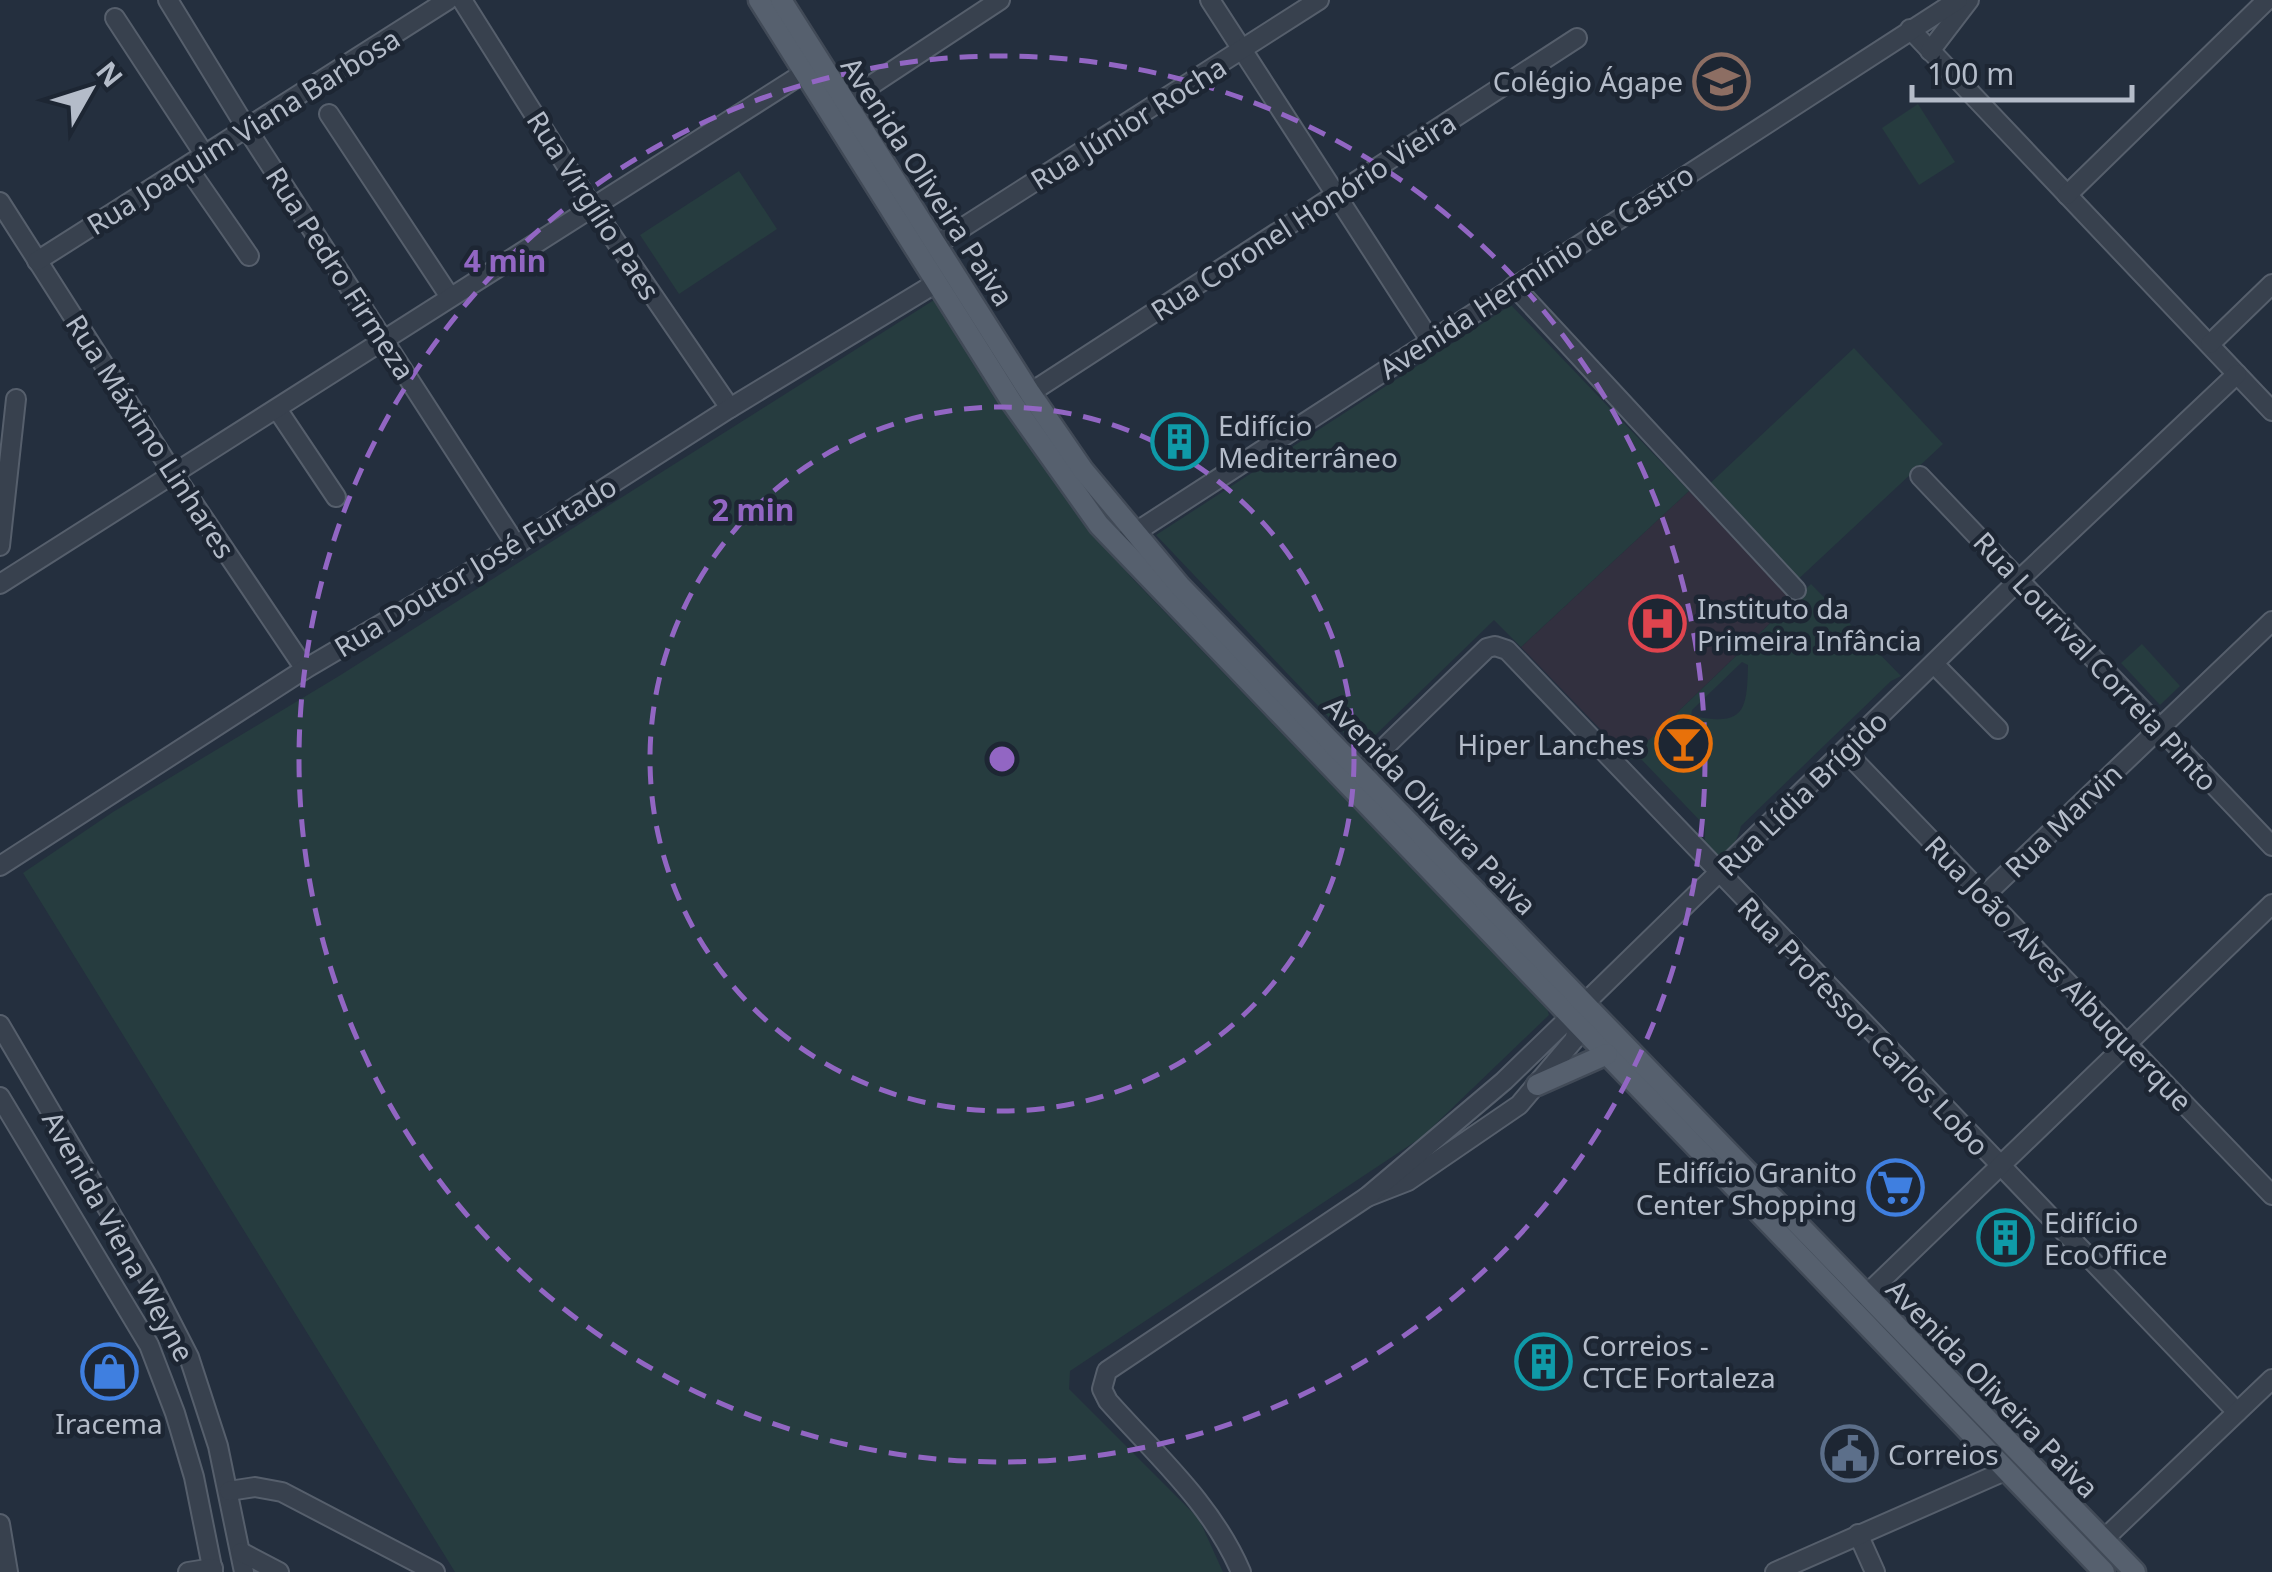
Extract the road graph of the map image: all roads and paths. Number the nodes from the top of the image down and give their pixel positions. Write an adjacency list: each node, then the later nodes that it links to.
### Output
1 (168, 0): 20 (street, Rua Pedro Firmeza)
2 (448, 0): 20 (street, Rua Joaquim Viana Barbosa)
3 (462, 0): 26 (street, Rua Virgílio Paes)
4 (759, 0): 17 (main road, Avenida Oliveira Paiva)
5 (782, 0): 18 (main road, Avenida Oliveira Paiva)
6 (1000, 0): 18 (street)
7 (1210, 0): 15 (street)
8 (1319, 0): 15 (street, Rua Júnior Rocha)
9 (1958, 0): 13 (street, Avenida Hermínio de Castro)
10 (1969, 0): 16 (street)
11 (2267, 0): 24 (street)
12 (115, 18): 21 (street)
13 (1910, 29): 16 (street); 32 (street, Avenida Hermínio de Castro)
14 (1576, 38): 23 (street, Rua Coronel Honório Vieira)
15 (1243, 50): 23 (street); 27 (street, Rua Júnior Rocha)
16 (1930, 51): 24 (street)
17 (804, 73): 26 (street); 30 (main road, Avenida Oliveira Paiva)
18 (844, 102): 27 (main road, Avenida Oliveira Paiva)
19 (329, 114): 33 (street)
20 (247, 129): 21 (street, Rua Joaquim Viana Barbosa); 34 (street, Rua Pedro Firmeza)
21 (206, 156): 22 (street, Rua Joaquim Viana Barbosa)
22 (188, 168): 28 (street); 29 (street, Rua Joaquim Viana Barbosa)
23 (1337, 194): 35 (street); 38 (street, Rua Coronel Honório Vieira)
24 (2067, 196): 36 (street)
25 (0, 202): 29 (street, Rua Máximo Linhares)
26 (593, 208): 33 (street); 40 (street, Rua Virgílio Paes)
27 (937, 244): 30 (main road, Avenida Oliveira Paiva)
28 (249, 256)
29 (37, 261): 43 (street, Rua Máximo Linhares)
30 (946, 276): 38 (main road, Avenida Oliveira Paiva); 40 (street, Rua Doutor José Furtado); 48 (main road, Avenida Oliveira Paiva)
31 (2272, 284): 36 (street)
32 (1514, 286): 35 (street, Avenida Hermínio de Castro); 52 (street)
33 (450, 297): 34 (street)
34 (384, 340): 41 (street); 47 (street, Rua Pedro Firmeza)
35 (1430, 340): 46 (street, Avenida Hermínio de Castro)
36 (2210, 344): 37 (street)
37 (2236, 374): 42 (street); 50 (street, Rua Lídia Brígido)
38 (1030, 393): 46 (main road, Avenida Oliveira Paiva)
39 (16, 400): 49 (street)
40 (730, 408): 47 (street, Rua Doutor José Furtado)
41 (277, 409): 43 (street); 45 (street)
42 (2272, 410)
43 (174, 473): 51 (street); 55 (street, Rua Máximo Linhares)
44 (1920, 476): 50 (street, Rua Lourival Correia Pìnto)
45 (336, 497)
46 (1135, 532): 48 (street, Avenida Hermínio de Castro); 59 (main road, Avenida Oliveira Paiva)
47 (516, 545): 55 (street, Rua Doutor José Furtado)
48 (1116, 545): 65 (main road, Avenida Oliveira Paiva)
49 (0, 546)
50 (2019, 580): 54 (street, Rua Lídia Brígido); 57 (street, Rua Lourival Correia Pìnto)
51 (0, 584)
52 (1796, 590)
53 (2272, 621): 57 (street, Rua Marvin)
54 (1934, 664): 56 (street); 58 (street, Rua Lídia Brígido)
55 (305, 669): 61 (street, Rua Doutor José Furtado)
56 (1998, 728)
57 (2159, 729): 60 (street, Rua Lourival Correia Pìnto); 63 (street, Rua Marvin)
58 (1845, 751): 62 (street, Rua Lídia Brígido); 63 (street, Rua João Alves Albuquerque)
59 (1360, 771): 62 (street, Rua Professor Carlos Lobo); 65 (main road, Avenida Oliveira Paiva)
60 (2272, 846)
61 (0, 866)
62 (1720, 874): 65 (street, Rua Lídia Brígido); 73 (street, Rua Professor Carlos Lobo)
63 (1985, 895): 67 (street, Rua João Alves Albuquerque)
64 (2272, 904): 67 (street)
65 (1578, 1015): 68 (main road, Avenida Oliveira Paiva); 69 (street, Rua Lídia Brígido); 70 (street, Rua Lídia Brígido); 76 (main road, Avenida Oliveira Paiva)
66 (0, 1025): 79 (street, Avenida Viena Weyne)
67 (2124, 1044): 73 (street); 74 (street, Rua João Alves Albuquerque)
68 (1607, 1054): 70 (main road); 81 (main road, Avenida Oliveira Paiva)
69 (1504, 1081): 72 (street); 75 (street, Rua Lídia Brígido)
70 (1537, 1085): 72 (street, Rua Lídia Brígido)
71 (0, 1097): 80 (street, Avenida Viena Weyne)
72 (1519, 1105): 75 (street, Rua Lídia Brígido)
73 (2000, 1167): 76 (street); 78 (street, Rua Professor Carlos Lobo)
74 (2269, 1187)
75 (1367, 1196): 94 (street, Rua Lídia Brígido)
76 (1865, 1296): 86 (main road, Avenida Oliveira Paiva)
77 (2272, 1379): 78 (street)
78 (2237, 1412): 86 (street)
79 (211, 1422): 80 (street); 83 (street, Avenida Viena Weyne)
80 (182, 1435): 82 (street, Avenida Viena Weyne)
81 (2007, 1470): 85 (street); 97 (main road, Avenida Oliveira Paiva)
82 (194, 1478): 83 (street); 88 (street, Avenida Viena Weyne)
83 (226, 1482): 87 (street, Avenida Viena Weyne); 93 (street)
84 (0, 1524): 89 (street)
85 (1858, 1534): 95 (street); 96 (street)
86 (2103, 1540): 98 (main road, Avenida Oliveira Paiva)
87 (241, 1552): 91 (street, Avenida Viena Weyne); 92 (street)
88 (213, 1570): 90 (street)
89 (8, 1572)
90 (188, 1572)
91 (244, 1572)
92 (279, 1572)
93 (435, 1572)
94 (1241, 1572)
95 (1776, 1572)
96 (1875, 1572)
97 (2104, 1572)
98 (2135, 1572)

